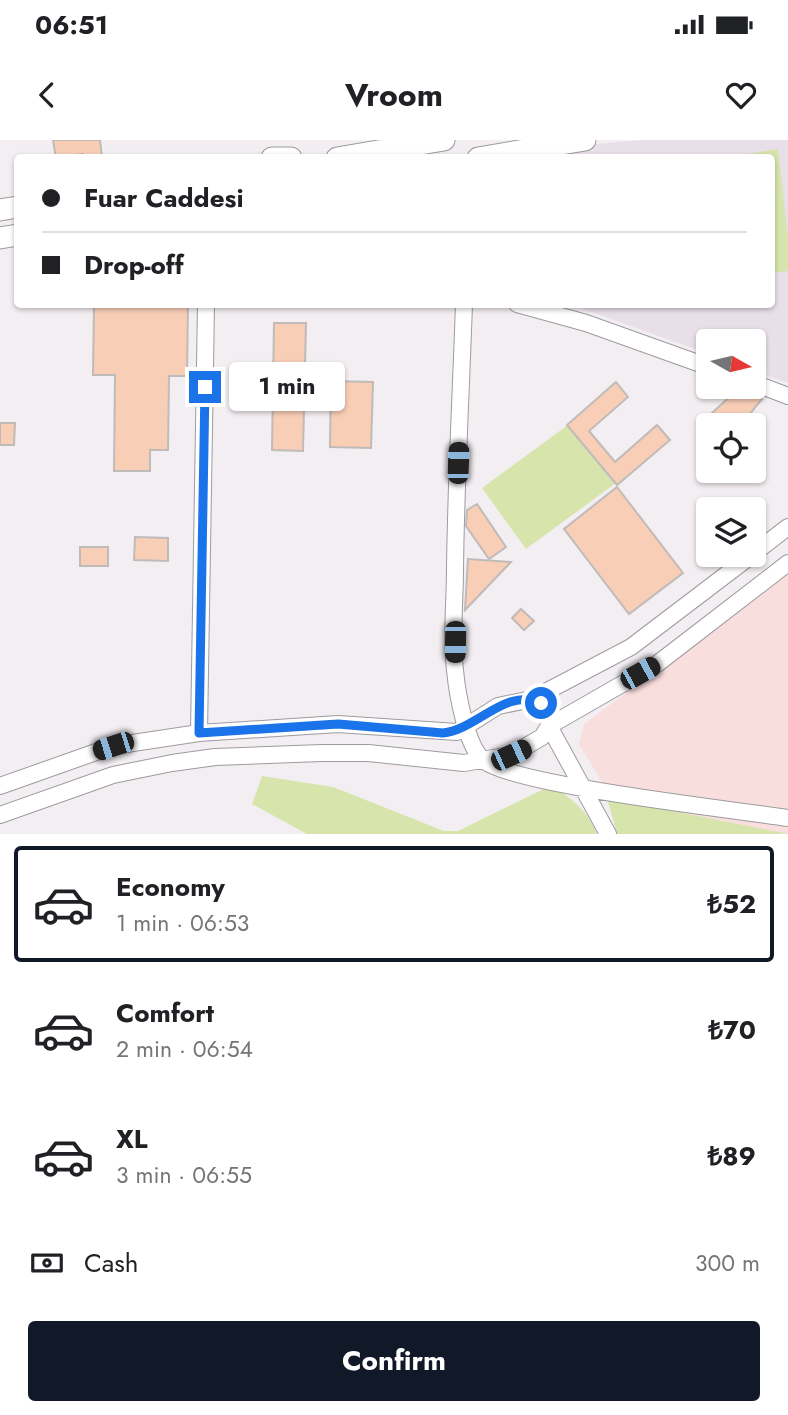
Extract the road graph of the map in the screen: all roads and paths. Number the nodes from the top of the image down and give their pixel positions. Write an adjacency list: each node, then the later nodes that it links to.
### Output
1 (444, 140): 3 (main road)
2 (585, 140): 4 (main road)
3 (361, 154)
4 (502, 154)
5 (206, 308): 20 (street)
6 (464, 308): 15 (street)
7 (532, 308): 8 (street)
8 (696, 362)
9 (766, 388): 10 (street)
10 (788, 396)
11 (788, 527): 12 (street)
12 (766, 544)
13 (788, 563): 19 (street)
14 (736, 567): 16 (street)
15 (457, 686): 17 (street); 18 (street)
16 (532, 699): 17 (street); 19 (street)
17 (499, 706): 18 (street)
18 (467, 726): 20 (street); 21 (street)
19 (549, 726): 21 (street); 23 (street)
20 (199, 733): 22 (street)
21 (483, 760): 23 (street); 24 (street)
22 (0, 786)
23 (585, 787): 25 (street); 26 (street)
24 (0, 815)
25 (788, 818)
26 (608, 834)

